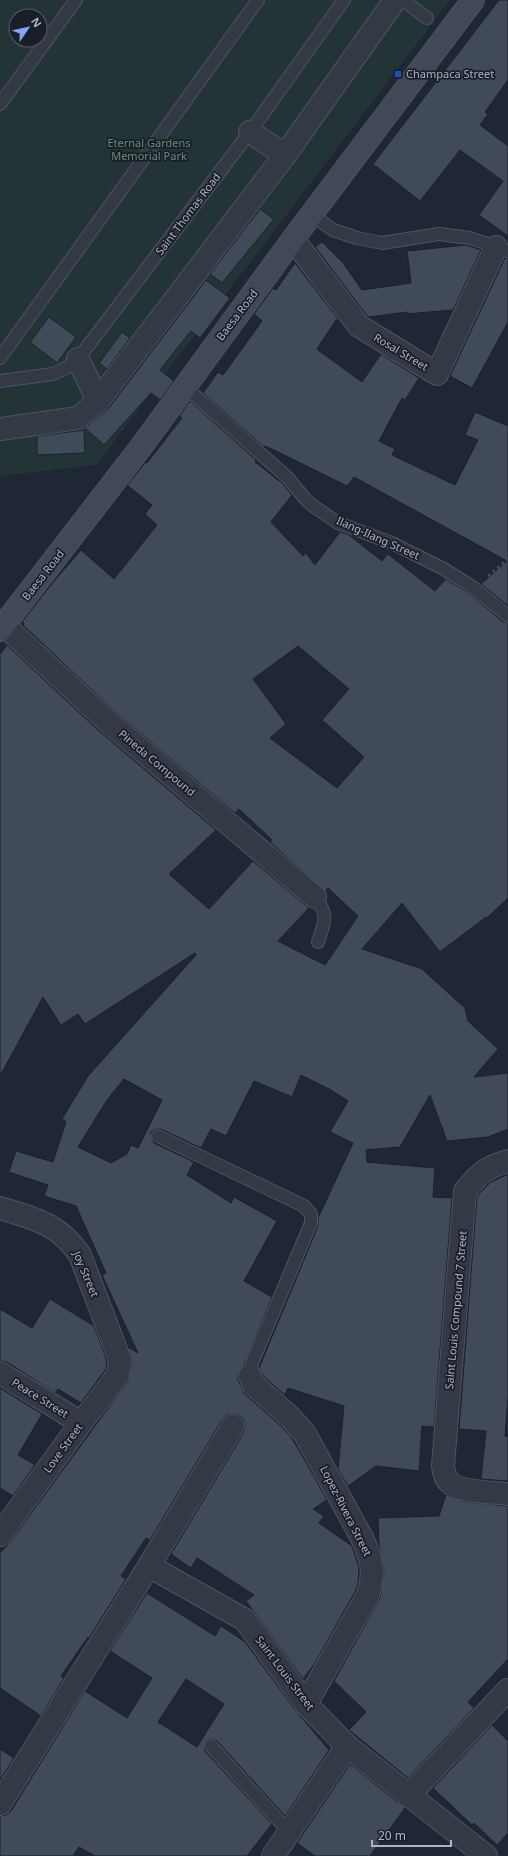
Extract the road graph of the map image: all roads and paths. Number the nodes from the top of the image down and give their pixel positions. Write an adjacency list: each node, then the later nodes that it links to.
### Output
1 (76, 0): 8 (lane)
2 (258, 0): 15 (lane)
3 (344, 0): 10 (lane, Saint Thomas Road)
4 (395, 0): 11 (street)
5 (403, 0): 7 (lane)
6 (473, 0): 12 (main road, Baesa Road)
7 (427, 18)
8 (4, 92): 9 (lane)
9 (0, 104)
10 (250, 132): 11 (street); 16 (lane, Saint Thomas Road)
11 (285, 155): 19 (street)
12 (312, 215): 13 (main road, Baesa Road); 14 (lane)
13 (293, 239): 14 (street, Rosal Street); 18 (main road, Baesa Road)
14 (502, 249)
15 (0, 358)
16 (78, 359): 17 (lane, Saint Thomas Road); 19 (street)
17 (0, 381)
18 (184, 386): 22 (lane, Ilang-Ilang Street); 24 (main road, Baesa Road)
19 (98, 400): 20 (street)
20 (0, 429)
21 (508, 560): 22 (path)
22 (474, 588): 23 (lane, Ilang-Ilang Street)
23 (508, 616)
24 (2, 628): 25 (street, Pineda Compound)
25 (315, 897): 26 (lane)
26 (318, 942)
27 (158, 1136): 32 (lane)
28 (508, 1161): 35 (street, Saint Louis Compound 7 Street)
29 (0, 1208): 30 (street, Joy Street)
30 (120, 1360): 33 (street, Love Street)
31 (0, 1373): 33 (street, Peace Street)
32 (250, 1376): 39 (street, Lopez-Rivera Street)
33 (81, 1423): 36 (street, Love Street)
34 (233, 1426): 37 (street)
35 (508, 1494)
36 (4, 1522)
37 (149, 1566): 39 (street, Saint Louis Street); 43 (street)
38 (508, 1690): 42 (street)
39 (306, 1704): 41 (street, Saint Louis Street)
40 (211, 1746): 44 (lane)
41 (347, 1746): 42 (street, Saint Louis Street); 44 (street)
42 (408, 1796): 46 (street, Saint Louis Street)
43 (0, 1804)
44 (290, 1833): 45 (street)
45 (274, 1856)
46 (486, 1856)

